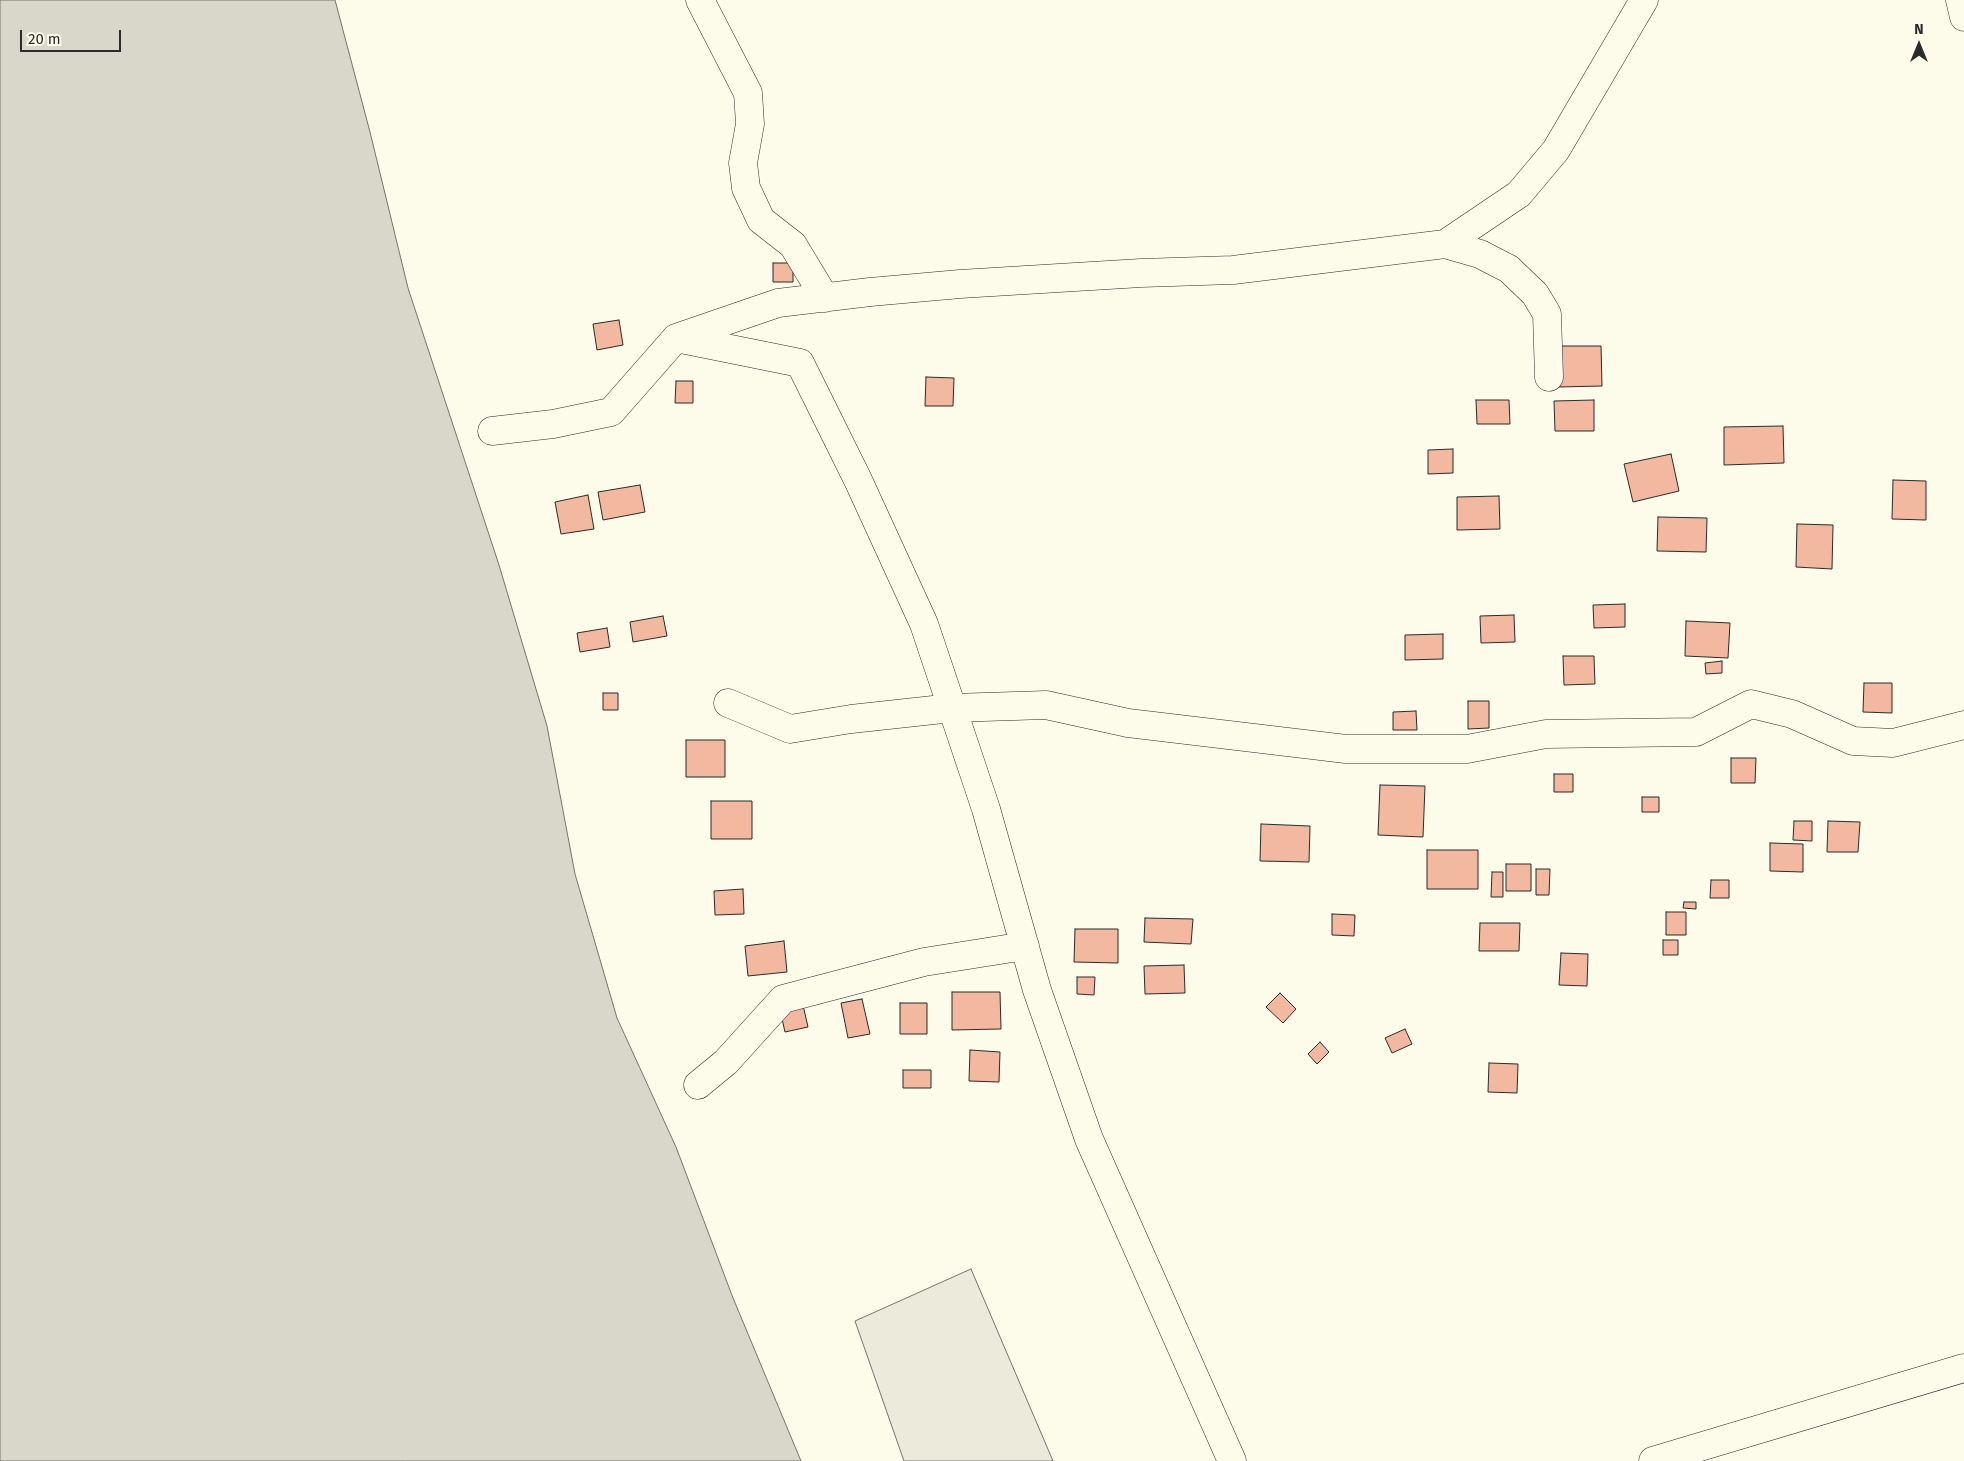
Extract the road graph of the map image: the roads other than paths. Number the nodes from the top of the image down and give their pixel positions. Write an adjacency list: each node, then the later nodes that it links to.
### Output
1 (700, 0): 6 (street)
2 (1644, 0): 5 (street)
3 (1960, 0): 4 (street)
4 (1964, 17)
5 (1446, 244): 6 (street); 8 (street)
6 (825, 298): 7 (street)
7 (676, 338): 9 (street); 11 (street)
8 (1549, 377)
9 (492, 431)
10 (728, 703): 11 (street)
11 (952, 708): 12 (street); 13 (street)
12 (1964, 725)
13 (1025, 946): 14 (street); 16 (street)
14 (698, 1085)
15 (1964, 1368): 17 (street)
16 (1232, 1461)
17 (1653, 1461)

